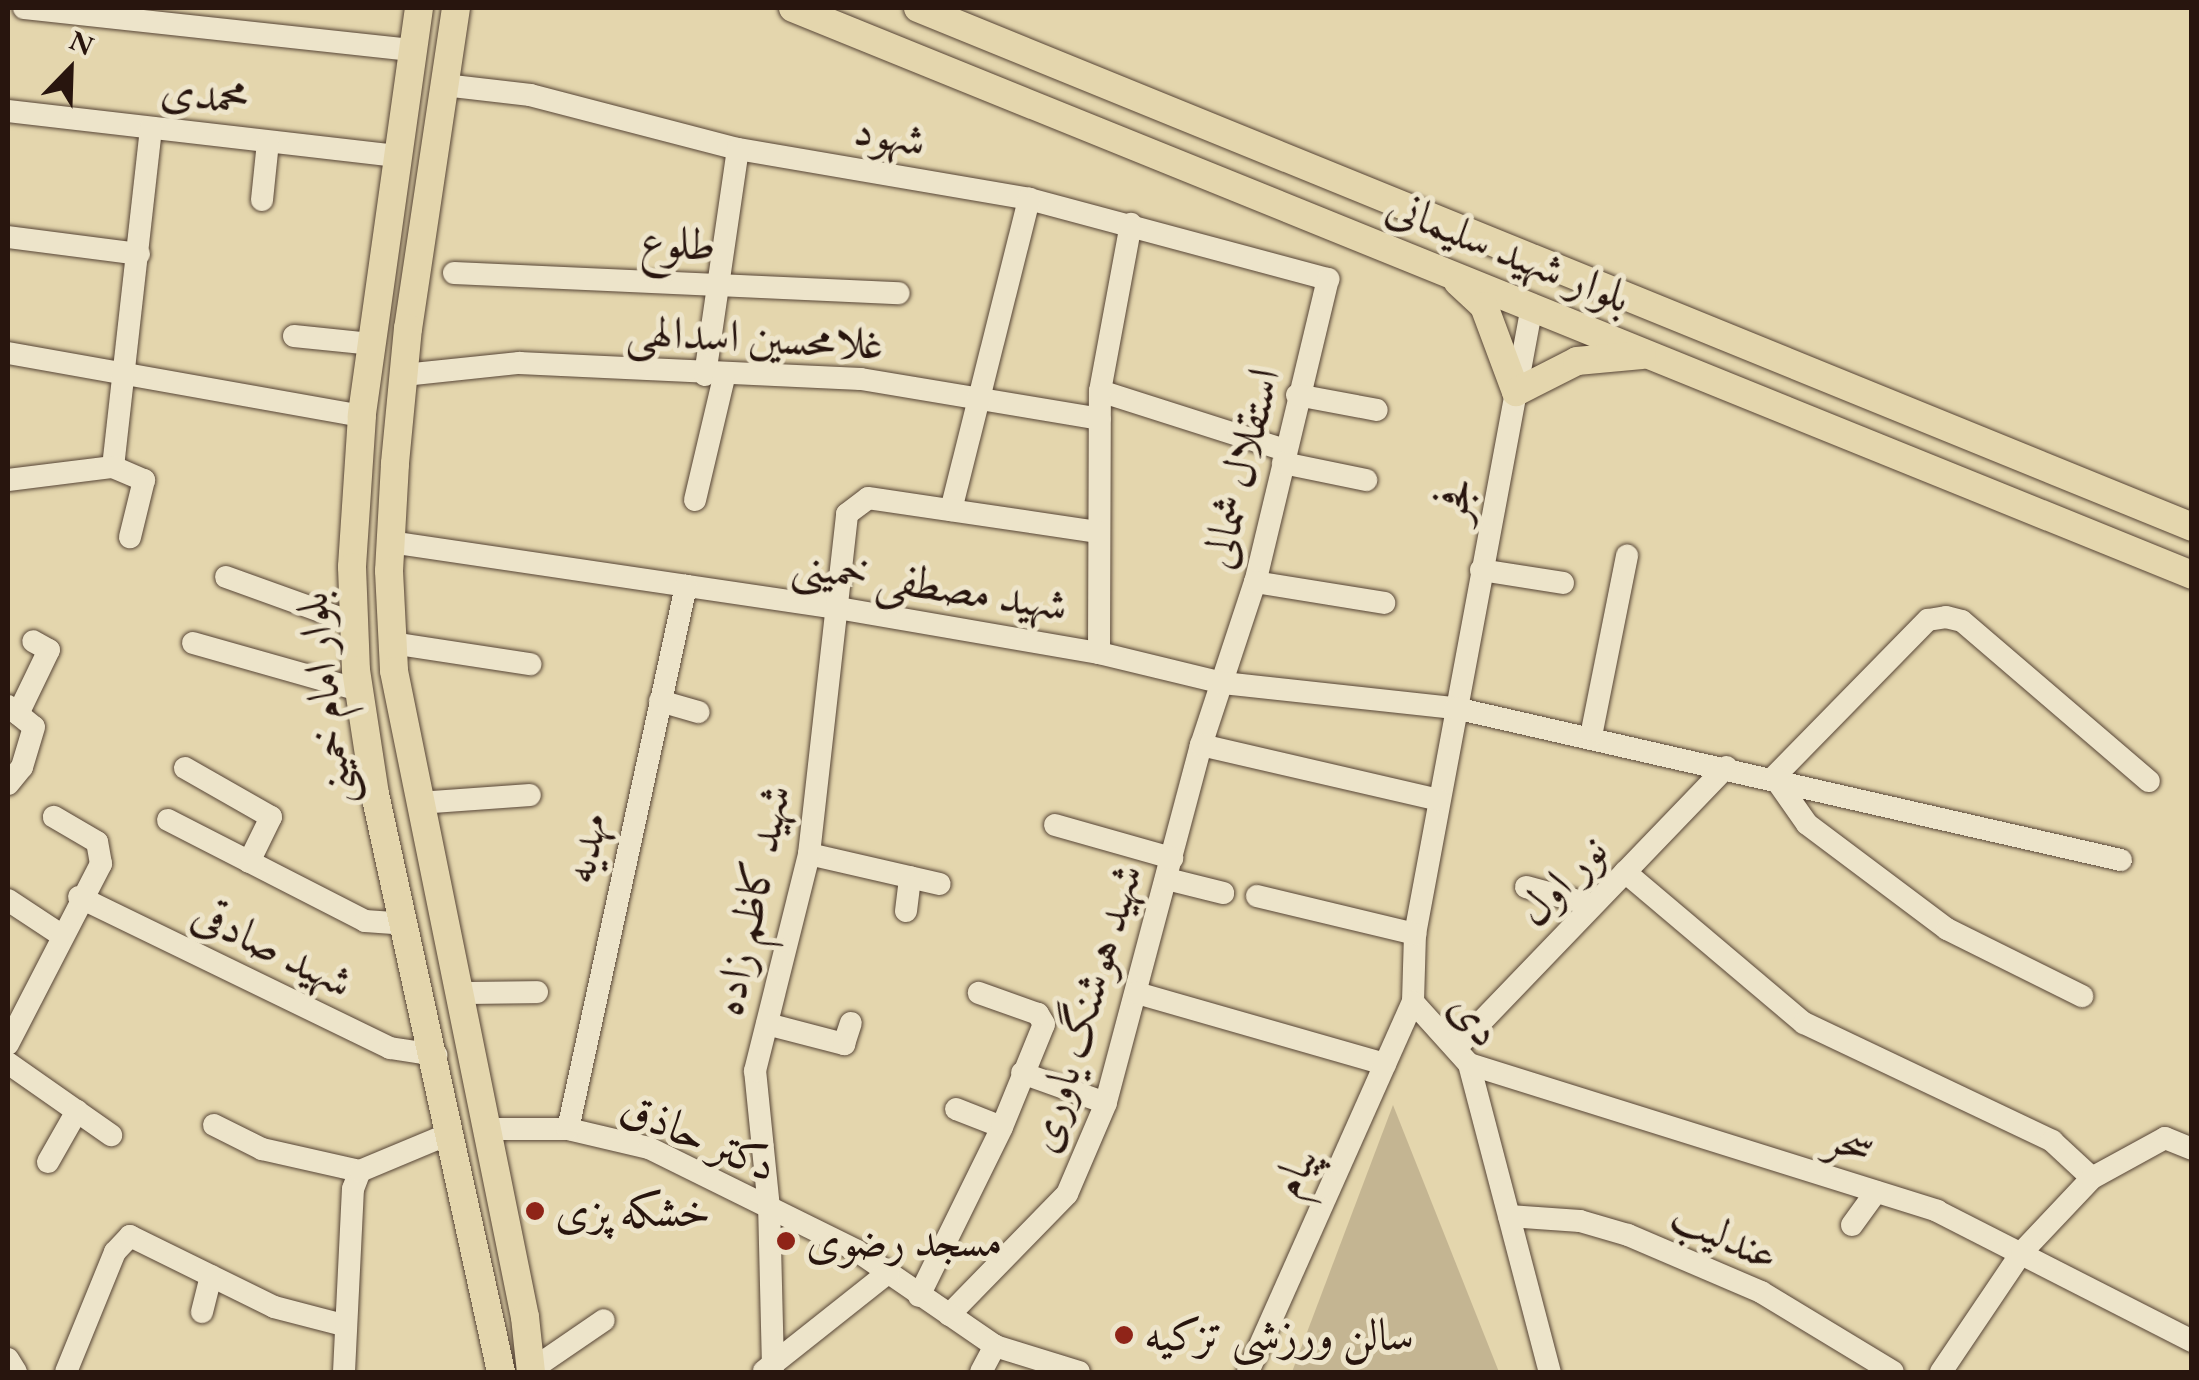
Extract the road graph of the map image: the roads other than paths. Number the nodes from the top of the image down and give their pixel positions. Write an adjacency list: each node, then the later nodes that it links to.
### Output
1 (24, 8): 6 (street)
2 (419, 8): 6 (main road, بلوار امام خمینی)
3 (793, 8): 19 (main road, بلوار شهید سلیمانی)
4 (918, 8): 18 (main road, بلوار شهید سلیمانی)
5 (458, 13): 7 (main road, بلوار امام خمینی)
6 (412, 50): 12 (main road, بلوار امام خمینی)
7 (444, 86): 11 (street, شهود); 30 (main road, بلوار امام خمینی)
8 (8, 111): 9 (street, محمدی)
9 (152, 128): 10 (street, محمدی); 17 (street)
10 (268, 142): 12 (street, محمدی); 14 (street)
11 (738, 149): 13 (street, شهود); 22 (street)
12 (394, 156): 26 (main road, بلوار امام خمینی)
13 (1029, 199): 15 (street, شهود); 34 (street)
14 (262, 200)
15 (1132, 224): 21 (street, شهود); 32 (street)
16 (8, 237): 17 (street)
17 (138, 254): 29 (street)
18 (1540, 265): 24 (main road); 46 (main road, بلوار شهید سلیمانی)
19 (1446, 271): 24 (main road, بلوار شهید سلیمانی); 33 (main road)
20 (454, 273): 22 (street, طلوع)
21 (1322, 273): 35 (street, استقلال شمالی)
22 (718, 285): 23 (street, طلوع); 31 (street)
23 (899, 293)
24 (1532, 306): 28 (main road, بلوار شهید سلیمانی); 33 (street, فجر)
25 (294, 336): 26 (street)
26 (371, 344): 37 (main road, بلوار امام خمینی)
27 (8, 352): 29 (street)
28 (1652, 355): 33 (main road); 52 (main road, بلوار شهید سلیمانی)
29 (126, 374): 37 (street); 40 (street)
30 (404, 375): 31 (street, غلامحسین اسدالهی); 49 (main road, بلوار امام خمینی)
31 (714, 376): 34 (street, غلامحسین اسدالهی); 44 (street)
32 (1100, 392): 38 (street); 39 (street)
33 (1516, 392): 51 (street, فجر)
34 (980, 394): 38 (street, غلامحسین اسدالهی); 45 (street)
35 (1297, 395): 36 (street); 39 (street, استقلال شمالی)
36 (1378, 410)
37 (362, 416): 59 (main road, بلوار امام خمینی)
38 (1100, 419): 47 (street)
39 (1284, 457): 42 (street); 54 (street, استقلال شمالی)
40 (113, 467): 41 (street); 48 (street)
41 (16, 479): 43 (street)
42 (1366, 480)
43 (8, 499)
44 (695, 500)
45 (950, 510): 47 (street, شهید کاظم زاده); 58 (street, شهید کاظم زاده)
46 (2192, 527)
47 (1100, 532): 63 (street)
48 (130, 537)
49 (390, 542): 56 (street, شهید مصطفی خمینی); 62 (main road, بلوار امام خمینی)
50 (1627, 556): 71 (street)
51 (1482, 570): 55 (street); 68 (street, فجر)
52 (2192, 575)
53 (226, 577): 59 (street)
54 (1255, 582): 57 (street); 65 (street, استقلال شمالی)
55 (1563, 583)
56 (686, 586): 58 (street, شهید مصطفی خمینی); 67 (street, مهدیه)
57 (1384, 603)
58 (838, 608): 63 (street, شهید مصطفی خمینی); 84 (street, شهید کاظم زاده)
59 (354, 623): 66 (main road, بلوار امام خمینی)
60 (32, 641): 70 (street)
61 (193, 643): 66 (street)
62 (392, 644): 64 (street); 80 (main road, بلوار امام خمینی)
63 (1099, 653): 65 (street, شهید مصطفی خمینی)
64 (530, 664)
65 (1223, 683): 68 (street, شهید مصطفی خمینی); 72 (street, شهید هوشنگ یاوری)
66 (359, 690): 98 (main road, بلوار امام خمینی)
67 (660, 701): 69 (street); 120 (street, مهدیه)
68 (1455, 708): 71 (street, شهید مصطفی خمینی); 79 (street, دی)
69 (698, 712)
70 (20, 716): 77 (street)
71 (1592, 736): 73 (street, شهید مصطفی خمینی)
72 (1202, 744): 79 (street); 87 (street, شهید هوشنگ یاوری)
73 (1726, 767): 75 (street, شهید مصطفی خمینی); 88 (street, نور اول)
74 (185, 768): 86 (street)
75 (1774, 777): 76 (street); 85 (street, شهید مصطفی خمینی); 105 (street)
76 (2149, 781)
77 (8, 784)
78 (530, 795): 80 (street)
79 (1439, 800): 99 (street, دی)
80 (419, 802): 102 (main road, بلوار امام خمینی)
81 (54, 817): 94 (street)
82 (168, 820): 86 (street)
83 (1055, 824): 87 (street)
84 (809, 854): 89 (street); 108 (street, شهید کاظم زاده)
85 (2121, 860)
86 (249, 862): 98 (street)
87 (1169, 868): 92 (street); 104 (street, شهید هوشنگ یاوری)
88 (1625, 872): 96 (street, نور اول); 127 (street)
89 (910, 877): 90 (street); 97 (street)
90 (940, 884)
91 (1526, 887): 96 (street)
92 (1222, 894)
93 (1257, 896): 99 (street)
94 (79, 897): 100 (street); 110 (street, شهید صادقی)
95 (8, 900): 100 (street)
96 (1593, 905): 111 (street, نور اول)
97 (906, 911)
98 (404, 924): 110 (main road, بلوار امام خمینی)
99 (1415, 934): 106 (street, دی)
100 (60, 935): 109 (street)
101 (537, 992): 102 (street)
102 (458, 993): 121 (main road, بلوار امام خمینی)
103 (980, 993): 114 (street)
104 (1137, 993): 113 (street); 115 (street, شهید هوشنگ یاوری)
105 (2082, 996)
106 (1413, 1002): 111 (street, دی); 113 (street, پیام)
107 (851, 1023): 108 (street)
108 (767, 1024): 129 (street, شهید کاظم زاده)
109 (8, 1044)
110 (436, 1056): 122 (main road, بلوار امام خمینی)
111 (1462, 1056): 128 (street, سحر); 130 (street, دی)
112 (8, 1063): 117 (street)
113 (1386, 1064): 151 (street, پیام)
114 (1022, 1073): 115 (street); 119 (street)
115 (1106, 1103): 137 (street, شهید هوشنگ یاوری)
116 (956, 1109): 119 (street)
117 (77, 1111): 123 (street); 125 (street)
118 (214, 1125): 126 (street)
119 (1002, 1127): 135 (street)
120 (568, 1128): 121 (street, دکتر حاذق); 129 (street, دکتر حاذق)
121 (486, 1129): 144 (main road, بلوار امام خمینی)
122 (451, 1133): 126 (street); 148 (main road, بلوار امام خمینی)
123 (111, 1135)
124 (2192, 1148): 127 (street)
125 (48, 1162)
126 (360, 1171): 139 (street)
127 (2092, 1178): 132 (street)
128 (1876, 1192): 131 (street); 132 (street, سحر)
129 (769, 1208): 133 (street, دکتر حاذق); 143 (street, شهید کاظم زاده)
130 (1509, 1216): 152 (street, دی); 153 (street, عندلیب)
131 (1852, 1225)
132 (2022, 1252): 140 (street, سحر); 154 (street)
133 (889, 1272): 135 (street, دکتر حاذق); 143 (street)
134 (211, 1276): 136 (street); 139 (street); 146 (street)
135 (920, 1296): 137 (street, دکتر حاذق)
136 (202, 1312)
137 (949, 1315): 141 (street, دکتر حاذق)
138 (604, 1320): 144 (street)
139 (343, 1325): 147 (street)
140 (2192, 1340)
141 (995, 1346): 149 (street); 150 (street, دکتر حاذق)
142 (8, 1358): 145 (street)
143 (767, 1370)
144 (531, 1371)
145 (16, 1372)
146 (66, 1372)
147 (344, 1372)
148 (502, 1372)
149 (981, 1372)
150 (1080, 1372)
151 (1248, 1372)
152 (1550, 1372)
153 (1892, 1372)
154 (1941, 1372)

